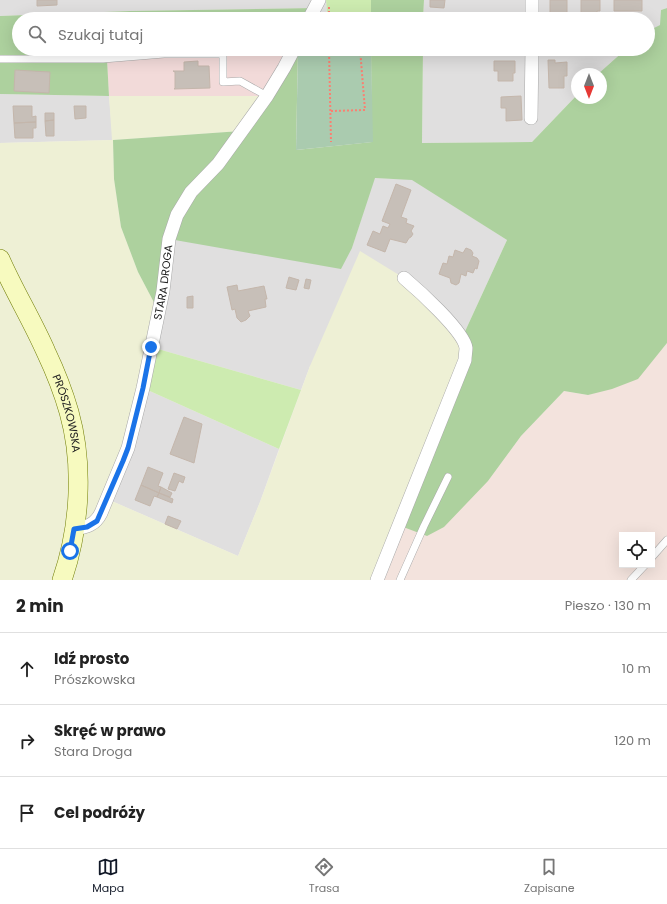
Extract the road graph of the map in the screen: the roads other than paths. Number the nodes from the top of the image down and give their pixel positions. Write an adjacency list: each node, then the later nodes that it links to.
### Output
1 (319, 0): 3 (street)
2 (532, 0): 4 (street)
3 (313, 12)
4 (532, 12)
5 (140, 56): 9 (lane)
6 (223, 56): 10 (lane)
7 (290, 56): 10 (street, STARA DROGA)
8 (532, 56): 11 (street)
9 (0, 59)
10 (267, 96): 15 (street, STARA DROGA)
11 (531, 118)
12 (1, 261): 15 (main road, PRÓSZKOWSKA)
13 (404, 278): 20 (street)
14 (448, 477): 21 (lane)
15 (74, 529): 19 (main road, PRÓSZKOWSKA)
16 (667, 540): 17 (lane)
17 (655, 554)
18 (642, 568): 22 (lane)
19 (62, 580)
20 (377, 580)
21 (400, 580)
22 (631, 580)

